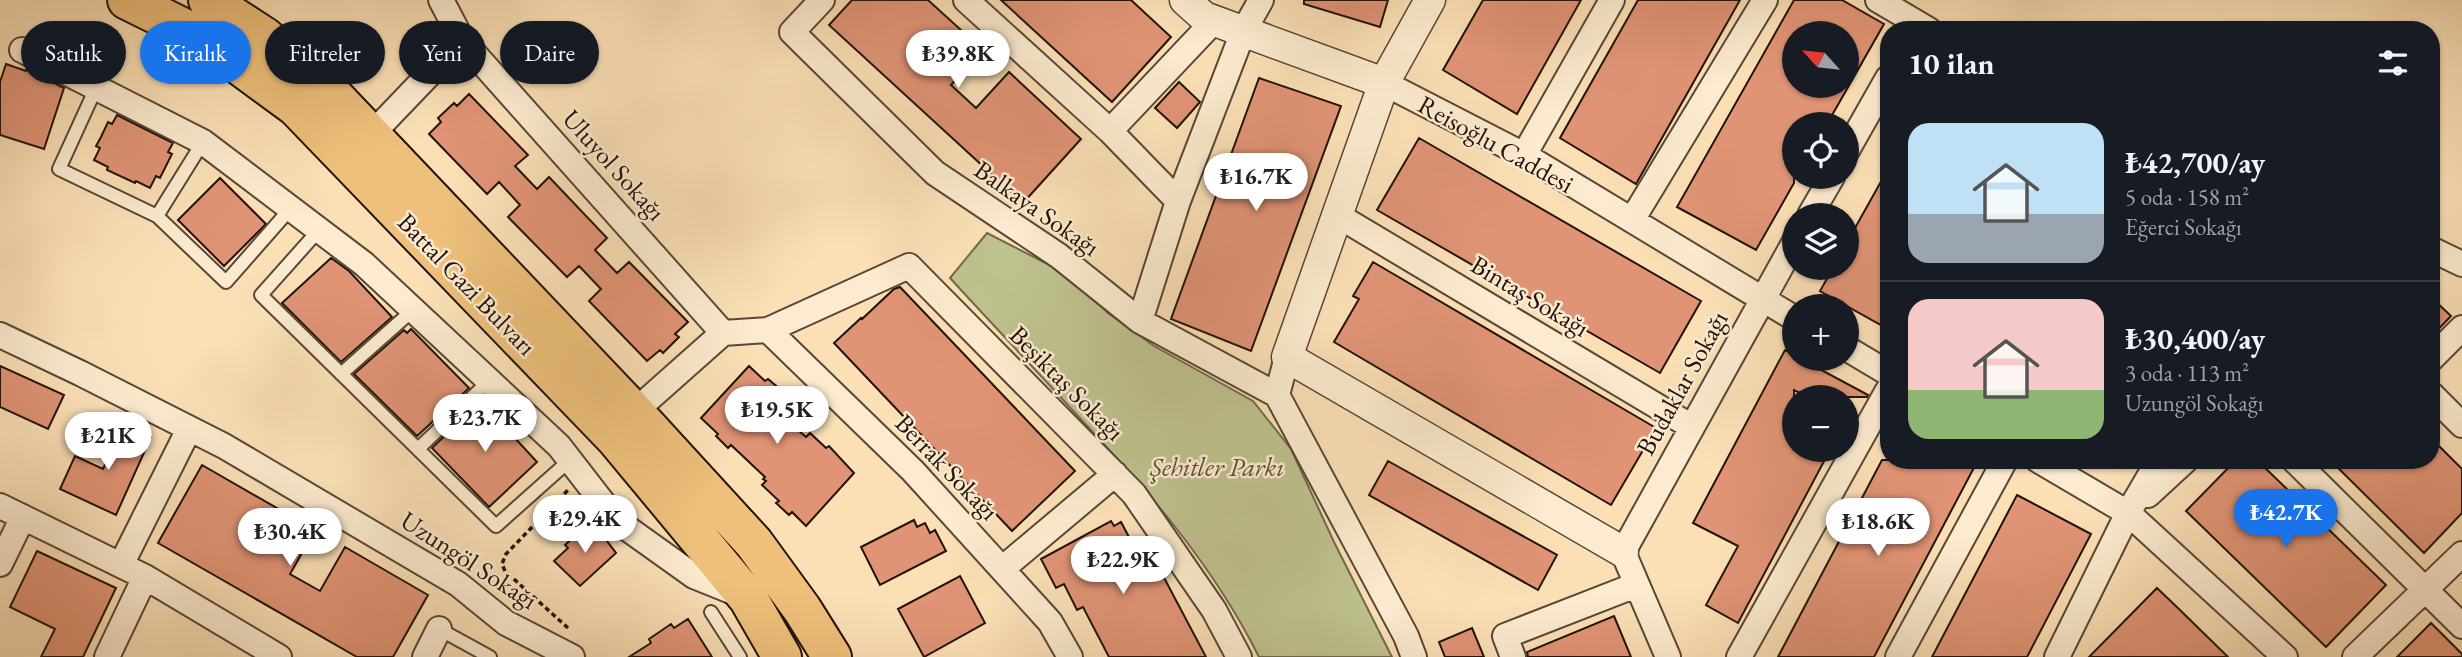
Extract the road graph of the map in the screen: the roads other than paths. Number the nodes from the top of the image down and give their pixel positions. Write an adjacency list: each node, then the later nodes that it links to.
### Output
1 (127, 0): 76 (main road, Battal Gazi Bulvarı)
2 (208, 0): 24 (main road, Battal Gazi Bulvarı)
3 (440, 0): 12 (street, Uluyol Sokağı)
4 (822, 0): 39 (street, Balkaya Sokağı)
5 (966, 0): 23 (street)
6 (1185, 0): 13 (street, Reisoğlu Caddesi)
7 (1261, 0): 15 (street)
8 (1430, 0): 17 (street)
9 (1612, 0): 26 (street)
10 (1765, 0): 31 (street)
11 (1878, 0): 14 (street)
12 (451, 21)
13 (1214, 21): 15 (street, Reisoğlu Caddesi); 23 (street)
14 (1911, 21)
15 (1243, 32): 17 (street, Reisoğlu Caddesi); 27 (street)
16 (486, 68): 42 (street, Uluyol Sokağı)
17 (1384, 83): 26 (street, Reisoğlu Caddesi); 29 (street)
18 (88, 84): 20 (street)
19 (419, 84): 24 (street)
20 (96, 88): 25 (street); 30 (lane)
21 (1880, 92): 22 (street)
22 (1859, 129)
23 (1110, 131): 27 (street)
24 (370, 136): 53 (main road, Battal Gazi Bulvarı)
25 (203, 142): 28 (street); 30 (lane)
26 (1524, 155): 31 (street, Reisoğlu Caddesi)
27 (1178, 201): 39 (street)
28 (290, 208): 30 (lane); 32 (street)
29 (1337, 215): 46 (street); 55 (street, Bintaş Sokağı)
30 (157, 216)
31 (1632, 220): 36 (street, Reisoğlu Caddesi)
32 (319, 230): 37 (street); 48 (lane)
33 (2440, 253): 35 (street)
34 (1782, 264): 36 (street, Budaklar Sokağı)
35 (2462, 264)
36 (1762, 299): 38 (street, Reisoğlu Caddesi); 55 (street, Budaklar Sokağı)
37 (413, 310): 48 (lane); 49 (street)
38 (1782, 310)
39 (1140, 320): 50 (street, Balkaya Sokağı)
40 (2462, 328): 44 (street)
41 (768, 330): 42 (street); 64 (street, Beşiktaş Sokağı); 72 (street, Berrak Sokağı)
42 (723, 333): 53 (street)
43 (0, 335): 56 (street, Uzungöl Sokağı)
44 (2440, 350)
45 (1859, 356): 47 (street)
46 (1287, 357): 50 (street); 68 (street)
47 (1880, 368)
48 (341, 374): 57 (lane)
49 (489, 381): 57 (lane); 58 (street)
50 (1277, 395): 92 (street)
51 (2440, 403): 54 (street)
52 (1880, 404): 94 (street)
53 (634, 412): 89 (main road, Battal Gazi Bulvarı)
54 (2462, 425)
55 (1692, 427): 68 (street, Budaklar Sokağı)
56 (189, 429): 71 (street); 86 (street, Uzungöl Sokağı)
57 (418, 449): 58 (lane)
58 (576, 468): 76 (street)
59 (2000, 469): 95 (street)
60 (2053, 469): 66 (street)
61 (2154, 469): 66 (street)
62 (2176, 469): 66 (street)
63 (2303, 469): 75 (street)
64 (1115, 474): 72 (street); 91 (street, Beşiktaş Sokağı)
65 (0, 506): 67 (street)
66 (2129, 513): 82 (street); 96 (street)
67 (23, 517): 70 (street); 71 (street)
68 (1623, 552): 74 (street)
69 (2462, 554): 75 (street)
70 (0, 564)
71 (121, 565): 73 (street)
72 (1002, 569): 90 (street, Berrak Sokağı)
73 (145, 577): 81 (street); 83 (street)
74 (1636, 585): 80 (street); 93 (street)
75 (2425, 590): 78 (street); 97 (street)
76 (748, 598): 88 (main road, Battal Gazi Bulvarı)
77 (711, 612): 87 (lane)
78 (2462, 626)
79 (439, 629): 84 (street); 85 (lane)
80 (1509, 647)
81 (267, 654)
82 (2060, 655)
83 (107, 657)
84 (425, 657)
85 (489, 657)
86 (572, 657)
87 (740, 657)
88 (782, 657)
89 (832, 657)
90 (1070, 657)
91 (1239, 657)
92 (1414, 657)
93 (1668, 657)
94 (1739, 657)
95 (1898, 657)
96 (2285, 657)
97 (2355, 657)

